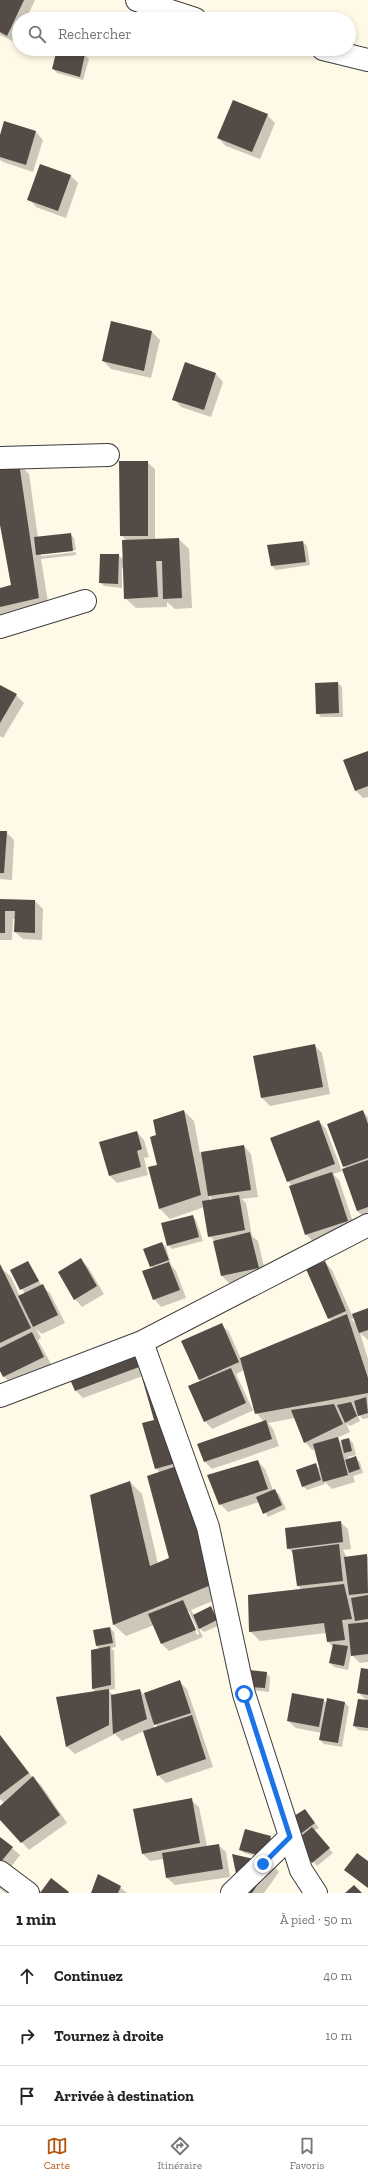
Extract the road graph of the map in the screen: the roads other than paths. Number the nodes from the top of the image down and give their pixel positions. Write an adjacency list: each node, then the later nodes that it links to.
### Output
1 (137, 0): 2 (street)
2 (174, 12)
3 (352, 56): 4 (street)
4 (368, 60)
5 (108, 455): 6 (street)
6 (0, 458)
7 (85, 602): 8 (street)
8 (0, 627)
9 (368, 1225): 10 (street)
10 (142, 1342): 11 (street); 12 (street)
11 (0, 1396)
12 (290, 1837): 15 (street); 16 (street)
13 (0, 1872): 14 (street)
14 (28, 1893)
15 (232, 1893)
16 (316, 1893)

